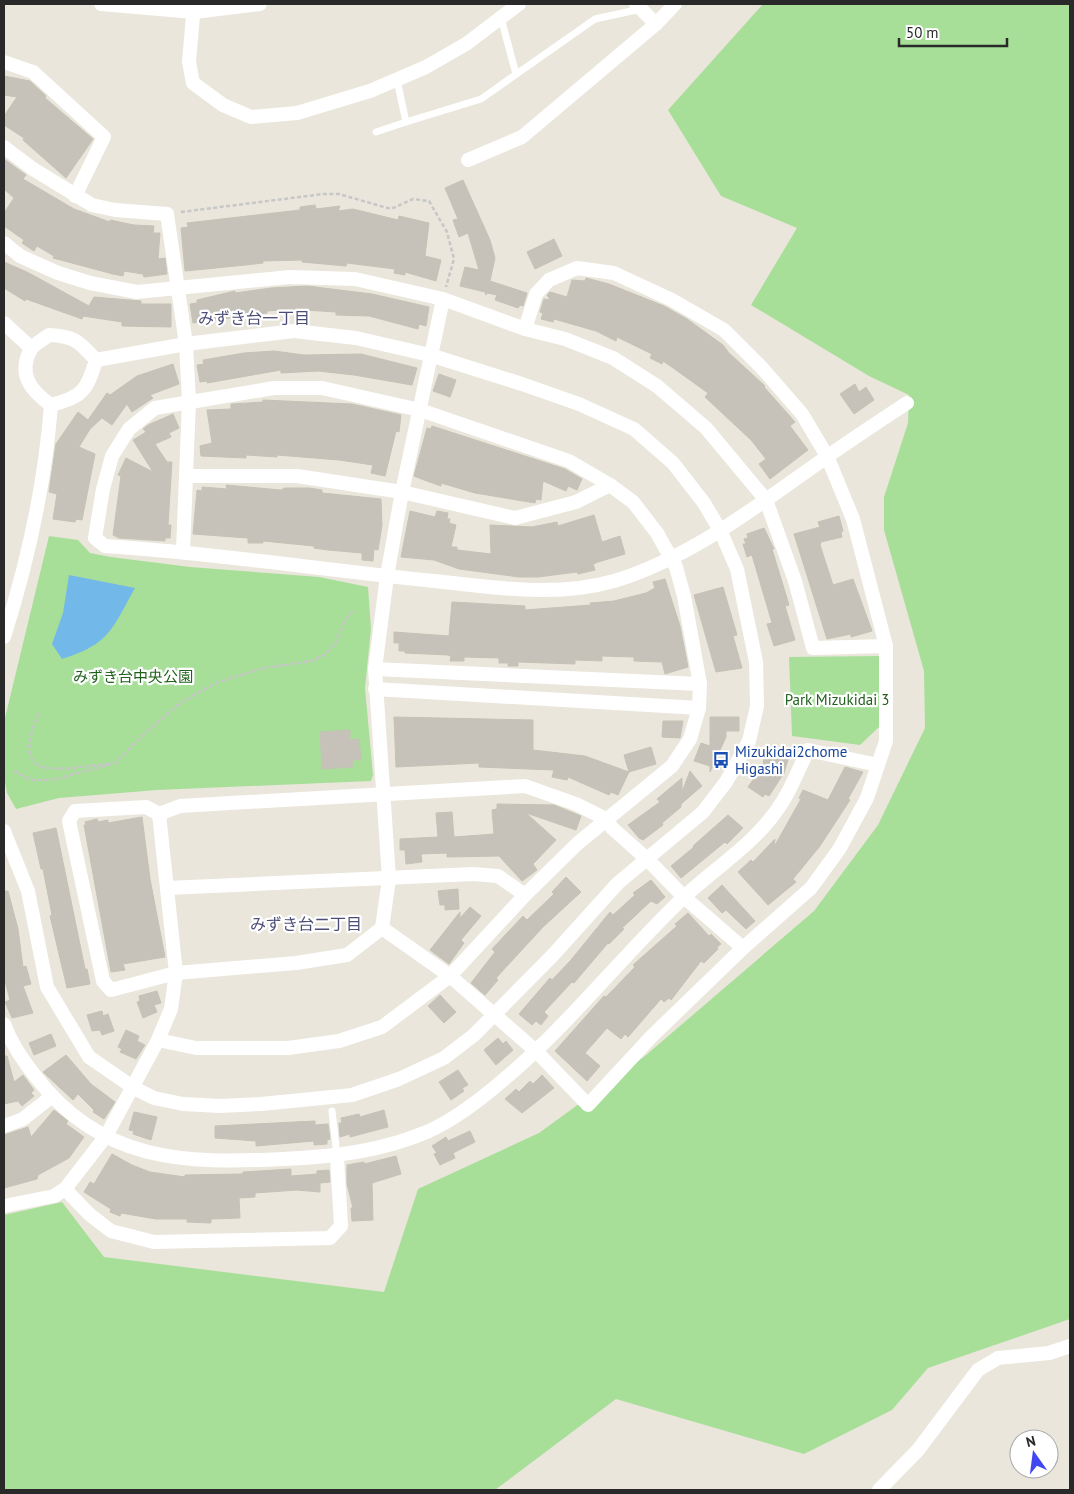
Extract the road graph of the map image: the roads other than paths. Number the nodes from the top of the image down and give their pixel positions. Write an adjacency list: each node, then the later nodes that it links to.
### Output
1 (101, 4): 6 (street)
2 (260, 4): 6 (street)
3 (519, 4): 7 (street)
4 (675, 4): 8 (street)
5 (638, 6): 8 (street); 10 (lane)
6 (194, 8): 11 (street)
7 (501, 18): 10 (lane); 11 (street)
8 (656, 24): 15 (street)
9 (4, 62): 16 (street)
10 (516, 74): 12 (lane)
11 (397, 80): 12 (lane)
12 (406, 122): 13 (lane)
13 (376, 132)
14 (4, 147): 16 (street)
15 (468, 160)
16 (75, 196): 18 (street)
17 (4, 243): 18 (street)
18 (179, 290): 19 (street); 22 (street)
19 (443, 298): 21 (street); 24 (street)
20 (4, 324): 23 (street)
21 (525, 329): 30 (street); 34 (street)
22 (186, 344): 24 (street); 25 (street); 26 (street)
23 (31, 348): 25 (street); 28 (street)
24 (430, 355): 29 (street); 35 (street)
25 (96, 360): 28 (street)
26 (189, 401): 29 (street); 31 (street); 36 (street)
27 (907, 403): 30 (street)
28 (51, 405): 39 (street)
29 (420, 410): 32 (street); 33 (street)
30 (827, 456): 34 (street); 40 (street)
31 (186, 476): 33 (street); 36 (street)
32 (610, 485): 33 (street); 37 (street)
33 (402, 492): 38 (street)
34 (766, 500): 35 (street); 40 (street)
35 (720, 530): 37 (street); 50 (street)
36 (183, 551): 38 (street)
37 (670, 558): 38 (street); 42 (street)
38 (387, 576): 41 (street)
39 (4, 637)
40 (886, 646): 45 (street)
41 (375, 669): 42 (street); 43 (street)
42 (700, 684): 44 (street)
43 (375, 690): 44 (street); 46 (street)
44 (699, 708): 48 (street)
45 (878, 765): 54 (street); 56 (street)
46 (384, 794): 47 (street); 48 (street); 51 (street)
47 (159, 814): 52 (street); 57 (street)
48 (606, 819): 50 (street); 53 (street)
49 (4, 831): 63 (street)
50 (647, 859): 54 (street); 59 (street)
51 (389, 879): 52 (street); 53 (street); 55 (street)
52 (168, 888): 57 (street)
53 (525, 895): 58 (street)
54 (684, 897): 56 (street); 62 (street)
55 (382, 928): 57 (street); 58 (street)
56 (743, 948): 62 (street)
57 (176, 973): 61 (street)
58 (450, 976): 59 (street); 61 (street)
59 (493, 1015): 62 (street); 63 (street)
60 (5, 1032): 64 (street)
61 (158, 1040): 63 (street)
62 (537, 1052): 68 (street)
63 (134, 1088): 67 (street)
64 (51, 1097): 66 (street); 67 (street)
65 (332, 1111): 68 (lane)
66 (4, 1126)
67 (106, 1136): 68 (street); 69 (street)
68 (337, 1157): 69 (street)
69 (65, 1189): 70 (street)
70 (4, 1206)
71 (1070, 1346): 72 (street)
72 (880, 1490)

